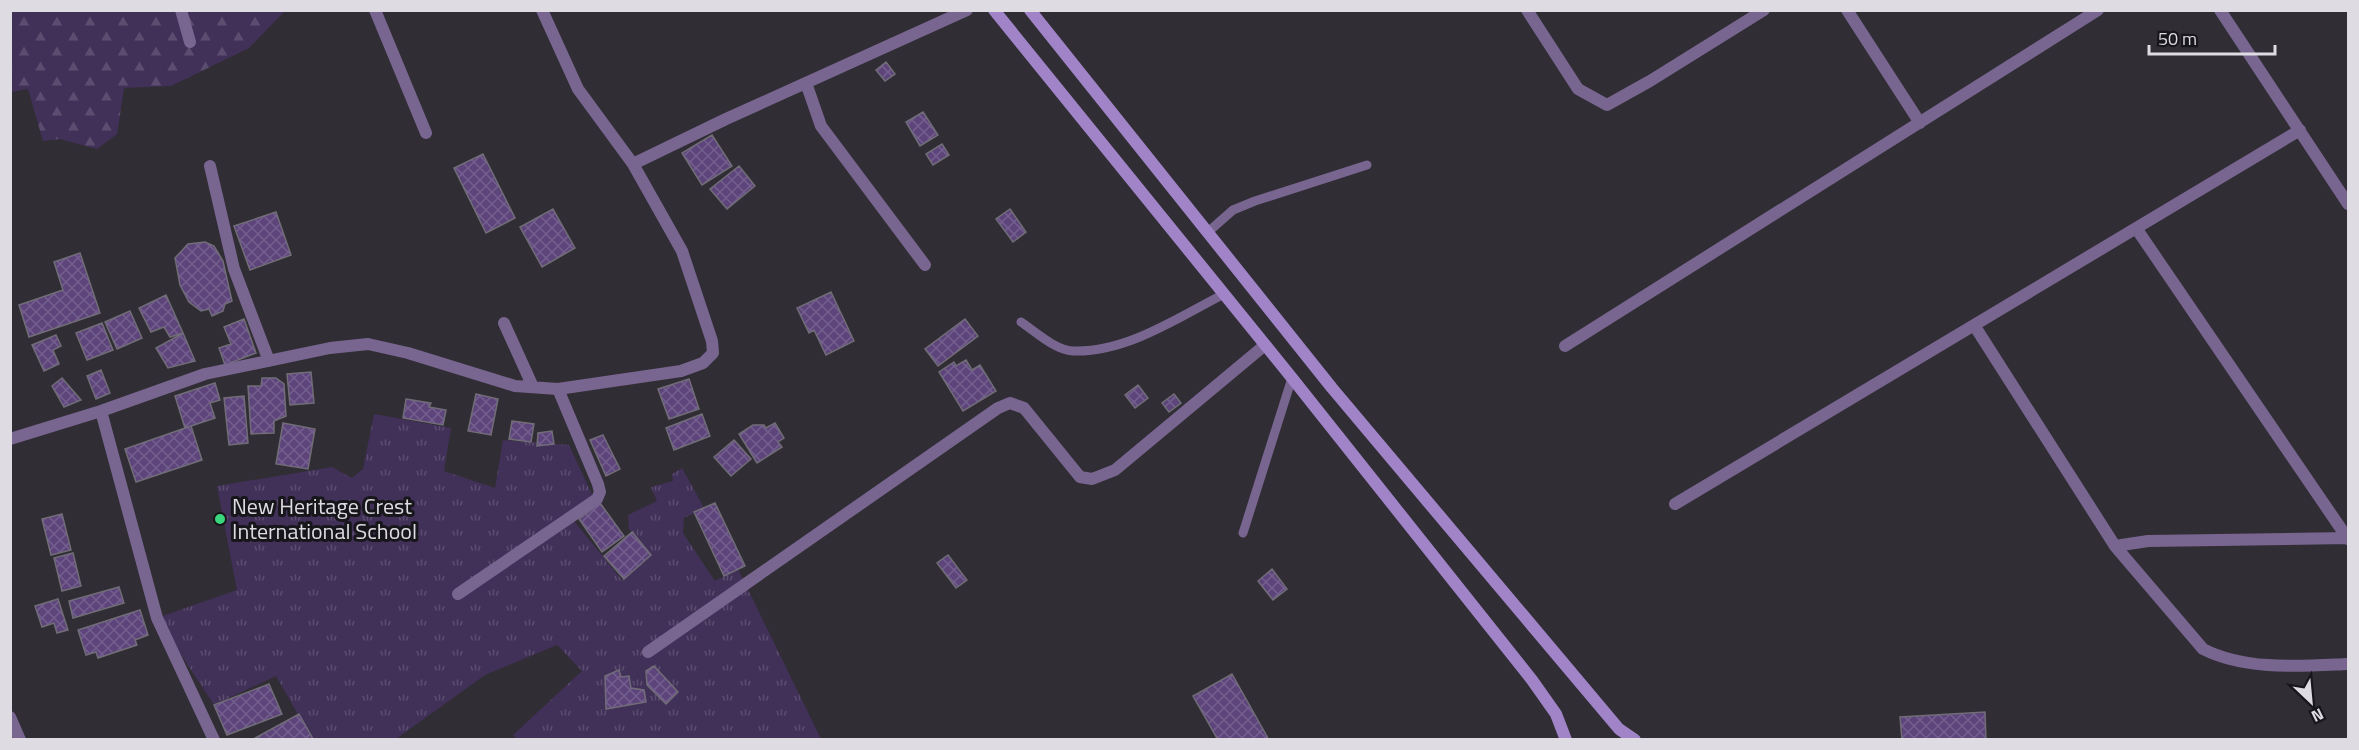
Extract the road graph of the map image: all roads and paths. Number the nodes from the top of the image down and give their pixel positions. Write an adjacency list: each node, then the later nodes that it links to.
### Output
1 (181, 10): 12 (street)
2 (375, 10): 16 (street)
3 (542, 10): 17 (street)
4 (967, 10): 13 (street)
5 (994, 10): 24 (main road)
6 (1030, 10): 22 (main road)
7 (1527, 10): 8 (street)
8 (1764, 10)
9 (1847, 10): 14 (street)
10 (2098, 10): 14 (street)
11 (2220, 10): 15 (street)
12 (190, 42)
13 (806, 83): 17 (street); 23 (street)
14 (1920, 123): 29 (street)
15 (2300, 130): 20 (street); 21 (street)
16 (426, 133)
17 (633, 164): 33 (street)
18 (1367, 165): 22 (lane)
19 (210, 166): 30 (street)
20 (2349, 204)
21 (2136, 228): 27 (street); 38 (street)
22 (1208, 232): 47 (main road)
23 (925, 265)
24 (1224, 294): 26 (lane); 28 (main road)
25 (504, 322): 32 (street)
26 (1021, 322)
27 (1974, 325): 36 (street); 39 (street)
28 (1265, 345): 31 (main road); 41 (street)
29 (1565, 346)
30 (269, 361): 32 (street); 34 (street)
31 (1292, 378): 37 (lane); 46 (main road)
32 (533, 387): 33 (street)
33 (558, 389): 40 (street)
34 (101, 411): 35 (street); 45 (street)
35 (10, 439)
36 (1675, 504)
37 (1243, 533)
38 (2348, 538): 39 (street)
39 (2115, 546): 42 (street)
40 (458, 594)
41 (648, 652)
42 (2349, 664)
43 (10, 717): 44 (street)
44 (20, 740)
45 (214, 740)
46 (1566, 740)
47 (1635, 740)

